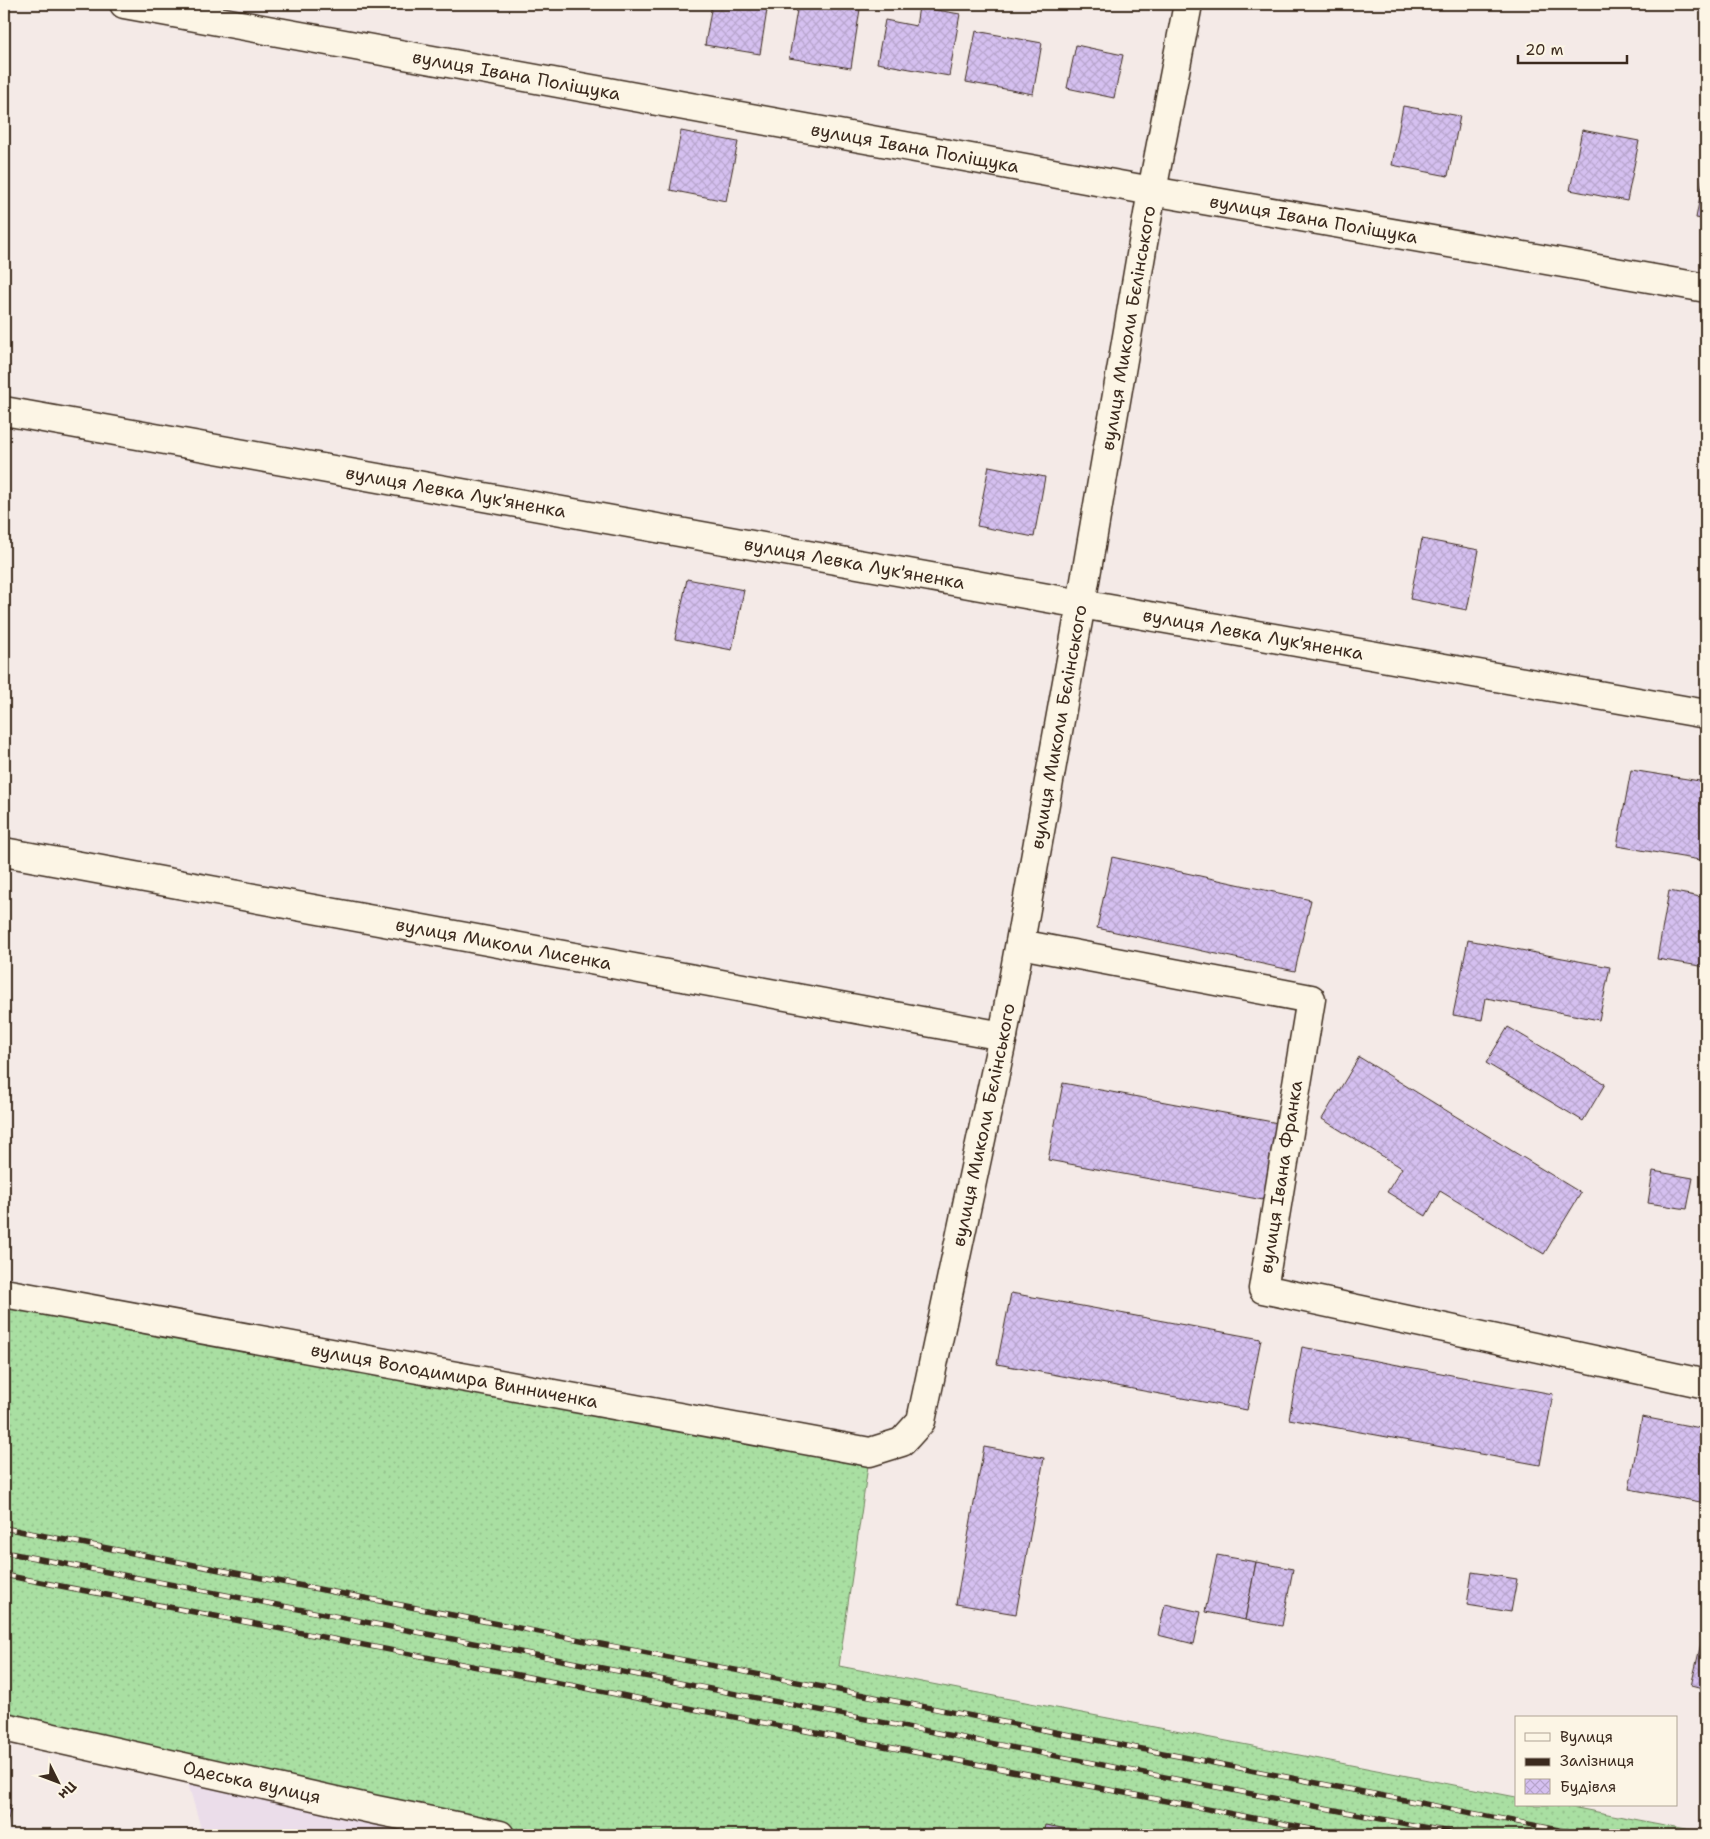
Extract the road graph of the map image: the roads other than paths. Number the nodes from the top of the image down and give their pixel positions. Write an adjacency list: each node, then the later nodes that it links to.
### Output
1 (124, 4): 3 (street, вулиця Івана Поліщука)
2 (1188, 4): 3 (street, вулиця Миколи Бєлінського)
3 (1152, 191): 4 (street, вулиця Івана Поліщука); 6 (street, вулиця Миколи Бєлінського)
4 (1706, 288)
5 (4, 411): 6 (street, вулиця Левка Лук'яненка)
6 (1081, 604): 7 (street, вулиця Левка Лук'яненка); 9 (street, вулиця Миколи Бєлінського)
7 (1706, 714)
8 (4, 852): 10 (street, вулиця Миколи Лисенка)
9 (1020, 944): 10 (street, вулиця Миколи Бєлінського); 12 (street, вулиця Івана Франка)
10 (1003, 1036): 13 (street, вулиця Миколи Бєлінського)
11 (4, 1293): 13 (street, вулиця Володимира Винниченка)
12 (1706, 1384)
13 (902, 1442)
14 (4, 1727): 15 (street, Одеська вулиця)
15 (500, 1835)

